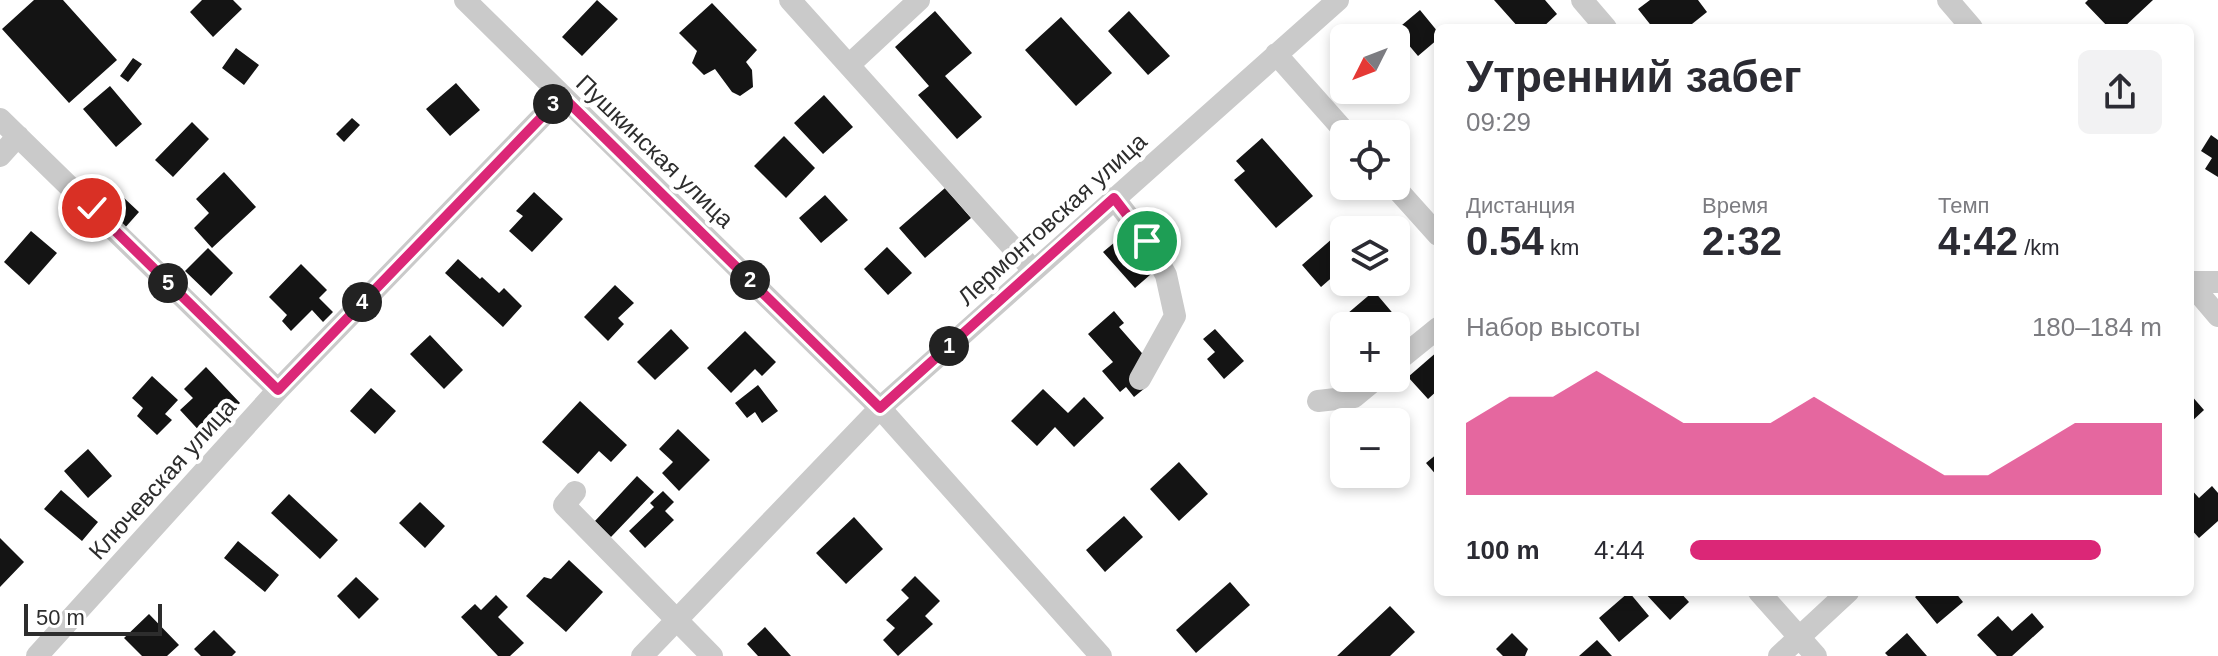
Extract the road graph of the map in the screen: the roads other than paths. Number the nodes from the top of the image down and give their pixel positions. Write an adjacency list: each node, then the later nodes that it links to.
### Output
1 (465, 0): 11 (street, Пушкинская улица)
2 (790, 0): 10 (street)
3 (919, 0): 10 (street)
4 (1338, 0): 9 (street, Лермонтовская улица)
5 (1582, 0): 7 (street)
6 (1948, 0): 8 (street)
7 (1603, 24)
8 (1969, 24)
9 (1276, 54): 13 (street); 16 (street, Лермонтовская улица)
10 (849, 65): 19 (street)
11 (562, 96): 27 (street, Ключевская улица); 30 (street, Пушкинская улица)
12 (0, 119): 14 (street)
13 (1335, 120)
14 (18, 136): 15 (street); 27 (street)
15 (0, 156)
16 (1114, 198): 19 (street, Лермонтовская улица); 26 (street)
17 (1407, 200): 18 (street)
18 (1434, 231)
19 (1033, 270): 30 (street, Лермонтовская улица)
20 (2194, 282): 21 (street)
21 (2218, 282)
22 (2194, 287): 23 (street)
23 (2218, 316)
24 (1434, 331): 25 (street)
25 (1410, 351)
26 (1140, 379)
27 (278, 390): 36 (street, Ключевская улица)
28 (1360, 392): 29 (street)
29 (1318, 401)
30 (880, 408): 34 (street, Лермонтовская улица); 39 (street, Пушкинская улица)
31 (575, 492): 34 (street)
32 (1763, 596): 35 (street)
33 (1844, 596): 35 (street)
34 (677, 616): 37 (street, Лермонтовская улица); 38 (street)
35 (1800, 637): 40 (street); 41 (street)
36 (37, 656)
37 (642, 656)
38 (712, 656)
39 (1101, 656)
40 (1779, 656)
41 (1816, 656)

